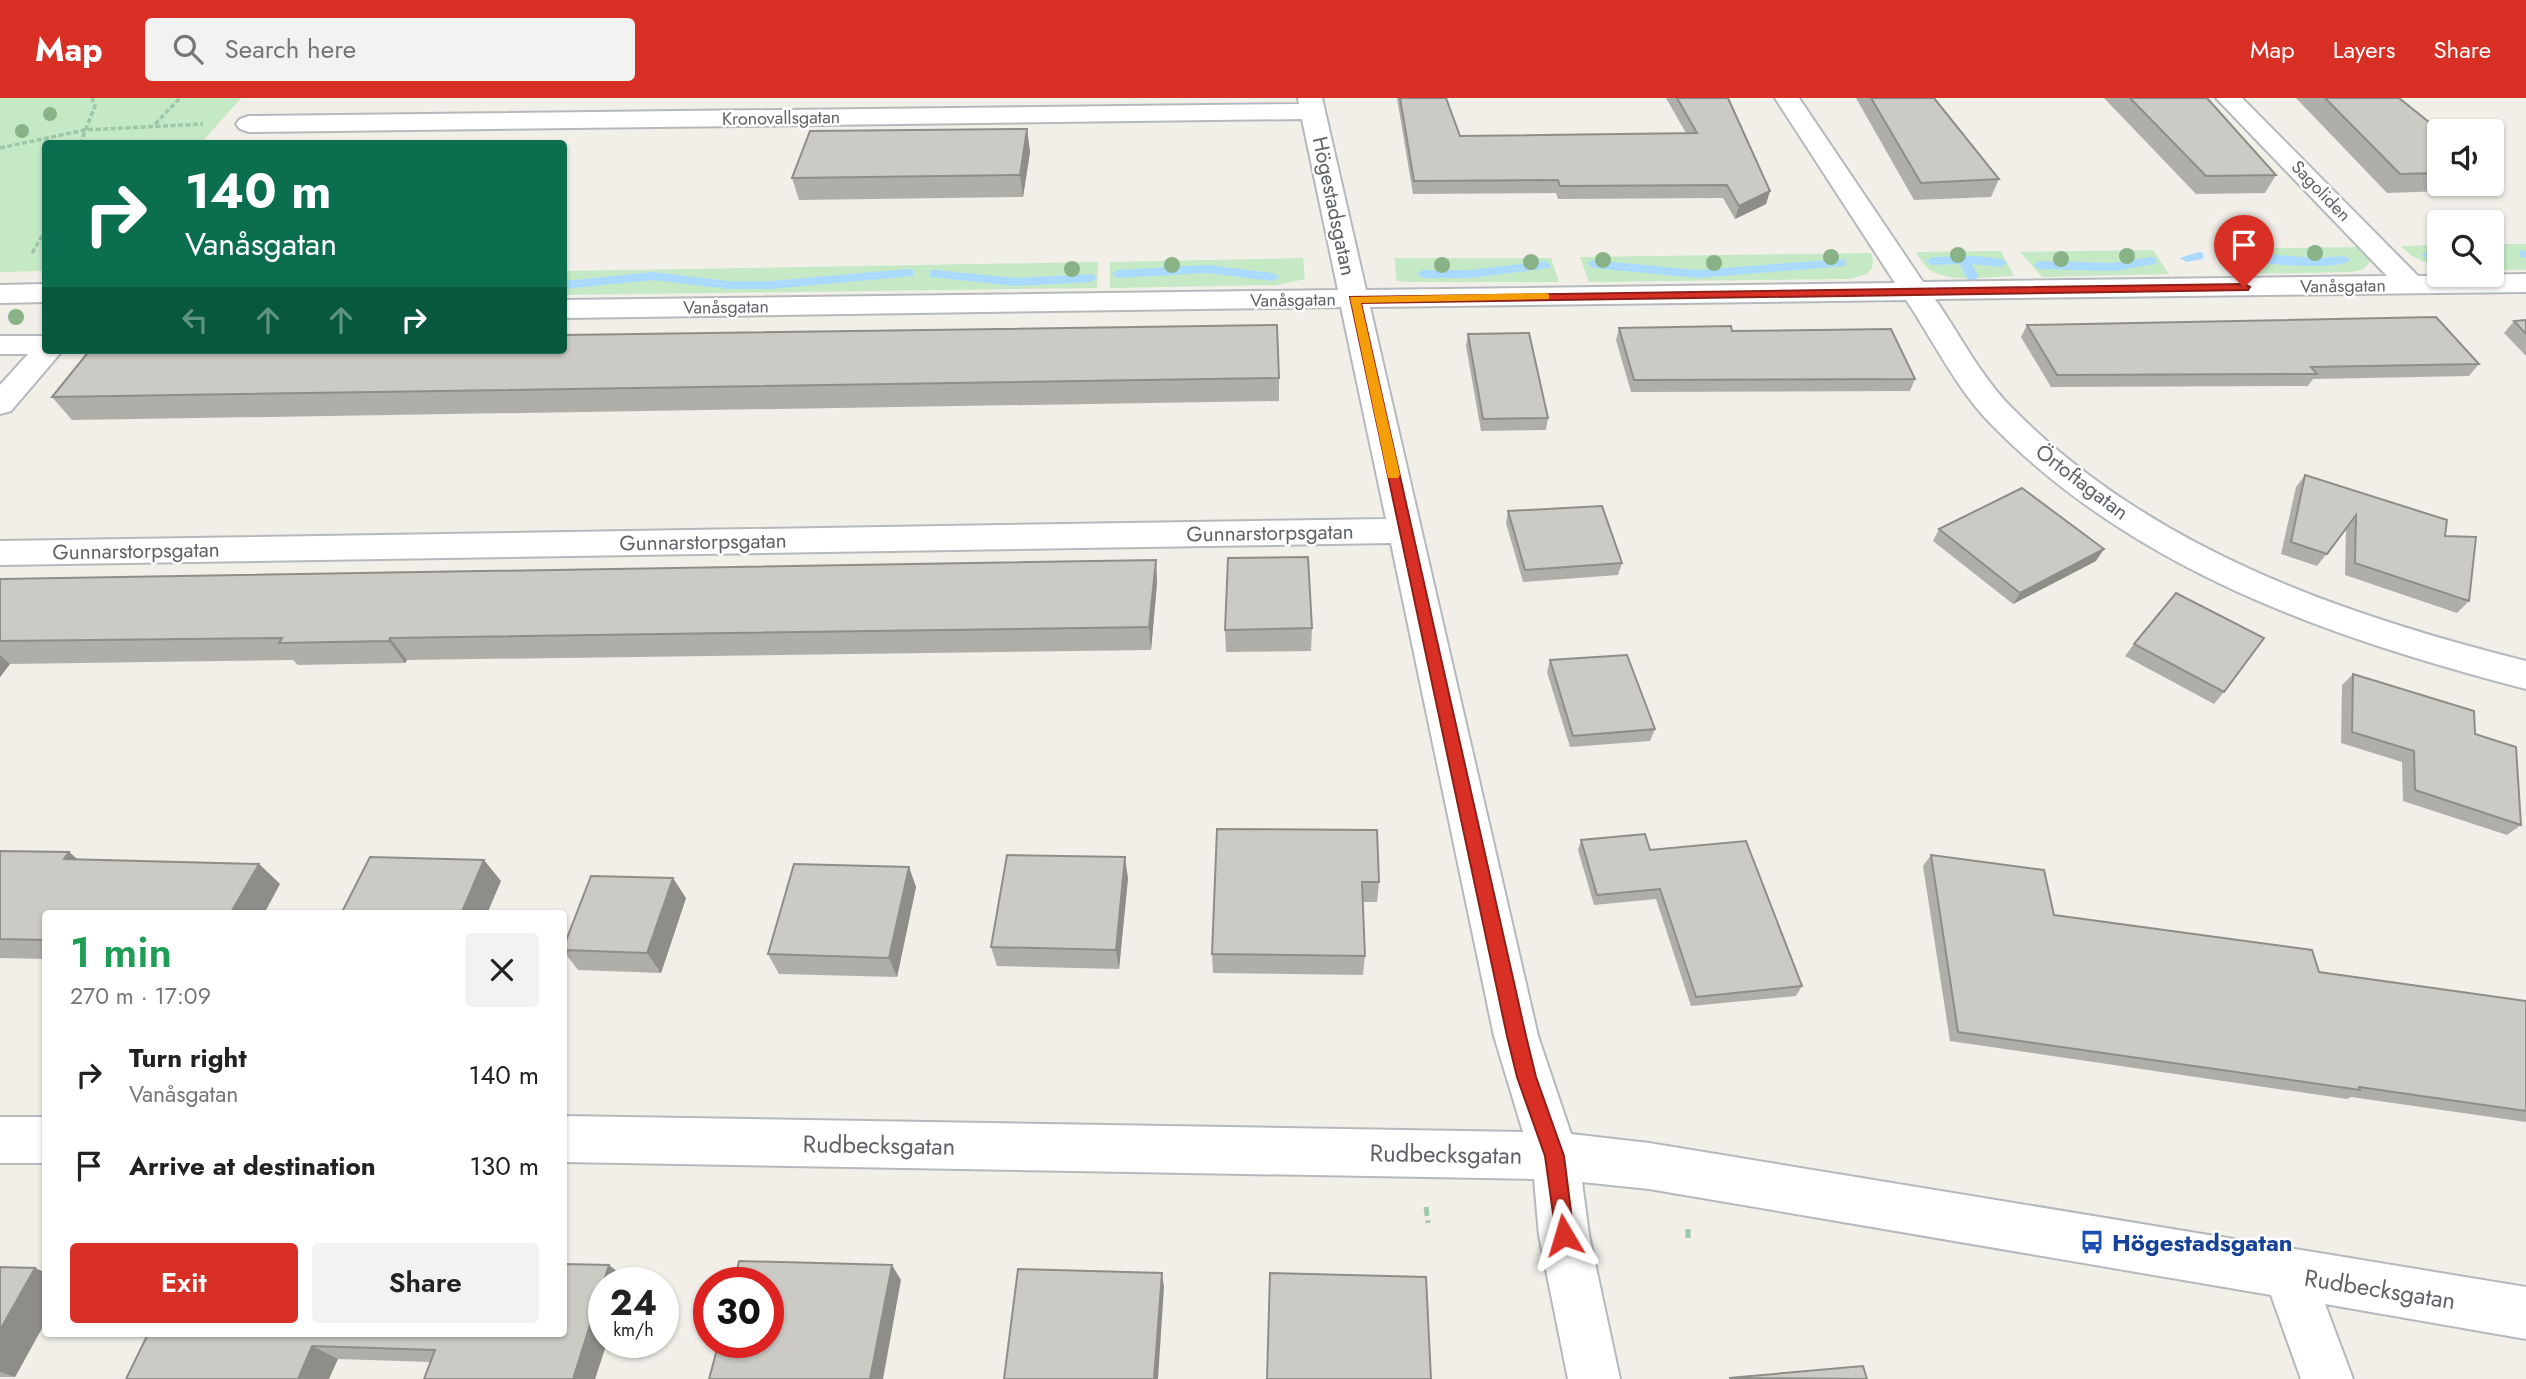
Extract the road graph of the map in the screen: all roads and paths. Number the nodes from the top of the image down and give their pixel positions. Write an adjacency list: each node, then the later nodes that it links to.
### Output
1 (92, 98): 9 (path)
2 (180, 98): 7 (path)
3 (270, 98): 8 (street)
4 (1787, 98): 15 (street, Örtoftagatan)
5 (2228, 98): 14 (street, Sagoliden)
6 (1312, 105): 8 (street, Kronovallsgatan); 18 (street, Högestadsgatan)
7 (155, 124): 8 (path); 9 (path)
8 (248, 124): 11 (street)
9 (85, 130): 10 (path); 12 (path)
10 (81, 140)
11 (234, 140)
12 (0, 148)
13 (2526, 283): 14 (street, Vanåsgatan)
14 (2411, 285): 15 (street, Vanåsgatan)
15 (1914, 291): 18 (street, Vanåsgatan); 26 (street, Örtoftagatan)
16 (42, 293): 17 (street)
17 (0, 294)
18 (1354, 299): 19 (street, Vanåsgatan); 24 (street, Högestadsgatan)
19 (567, 309)
20 (0, 345): 21 (street)
21 (42, 345)
22 (44, 354): 23 (street)
23 (0, 404)
24 (1406, 531): 25 (street, Gunnarstorpsgatan); 30 (street, Högestadsgatan)
25 (0, 553)
26 (2526, 675)
27 (567, 1139): 30 (street, Rudbecksgatan)
28 (0, 1140): 29 (street)
29 (42, 1140)
30 (1555, 1156): 31 (street, Rudbecksgatan); 33 (street, Högestadsgatan)
31 (2288, 1274): 32 (street, Rudbecksgatan); 34 (street)
32 (2526, 1313)
33 (1594, 1379)
34 (2327, 1379)

